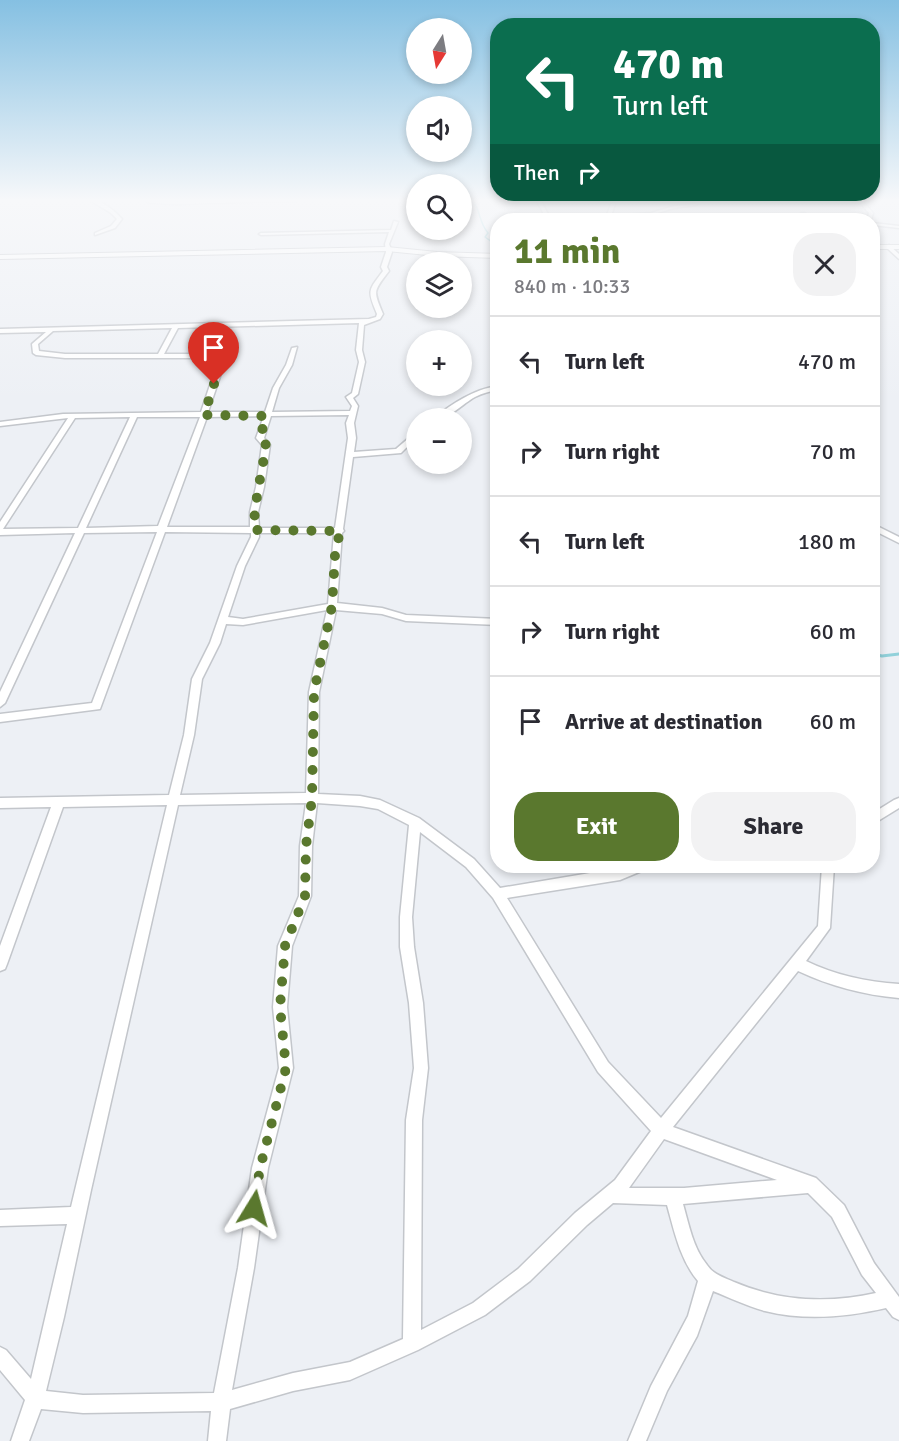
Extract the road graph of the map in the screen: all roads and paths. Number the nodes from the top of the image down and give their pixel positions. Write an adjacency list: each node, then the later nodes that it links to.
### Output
1 (384, 266): 2 (street)
2 (368, 321): 3 (street); 12 (street)
3 (177, 325): 4 (street); 8 (street)
4 (51, 330): 5 (street); 8 (street)
5 (0, 331)
6 (230, 337): 9 (street)
7 (294, 348): 16 (street)
8 (160, 356): 9 (street)
9 (224, 356): 13 (street)
10 (490, 388): 11 (street)
11 (457, 408)
12 (354, 413): 16 (street); 19 (street)
13 (204, 415): 15 (street); 16 (street); 20 (street)
14 (73, 416): 15 (street); 17 (street); 21 (street)
15 (134, 416): 24 (street)
16 (266, 416): 22 (street)
17 (0, 424)
18 (406, 444): 19 (street)
19 (350, 455): 25 (street)
20 (160, 529): 22 (street); 24 (street); 31 (street)
21 (0, 530): 24 (street)
22 (254, 530): 25 (street); 28 (street)
23 (880, 530): 26 (street)
24 (80, 531): 30 (street)
25 (340, 531): 27 (street)
26 (899, 540)
27 (332, 606): 28 (street); 29 (street); 32 (street)
28 (222, 620): 33 (street)
29 (490, 622)
30 (0, 703)
31 (0, 718)
32 (312, 798): 33 (street); 38 (street); 56 (street)
33 (174, 801): 34 (street); 49 (street)
34 (59, 802): 35 (street); 43 (street)
35 (0, 803)
36 (898, 803): 37 (street)
37 (880, 815)
38 (415, 822): 41 (street); 53 (street)
39 (622, 873): 41 (street)
40 (828, 873): 42 (street)
41 (497, 894): 45 (street)
42 (796, 963): 44 (street); 45 (street)
43 (0, 964)
44 (899, 991)
45 (661, 1130): 46 (street); 47 (street)
46 (810, 1184): 48 (street); 52 (street)
47 (611, 1195): 48 (street); 53 (street)
48 (673, 1197): 51 (street)
49 (77, 1215): 50 (street); 55 (street)
50 (0, 1218)
51 (707, 1278): 52 (street); 59 (street)
52 (895, 1305)
53 (412, 1344): 56 (street)
54 (0, 1356): 55 (street)
55 (36, 1399): 56 (street); 57 (street)
56 (221, 1402): 58 (street)
57 (20, 1441)
58 (218, 1441)
59 (637, 1441)

